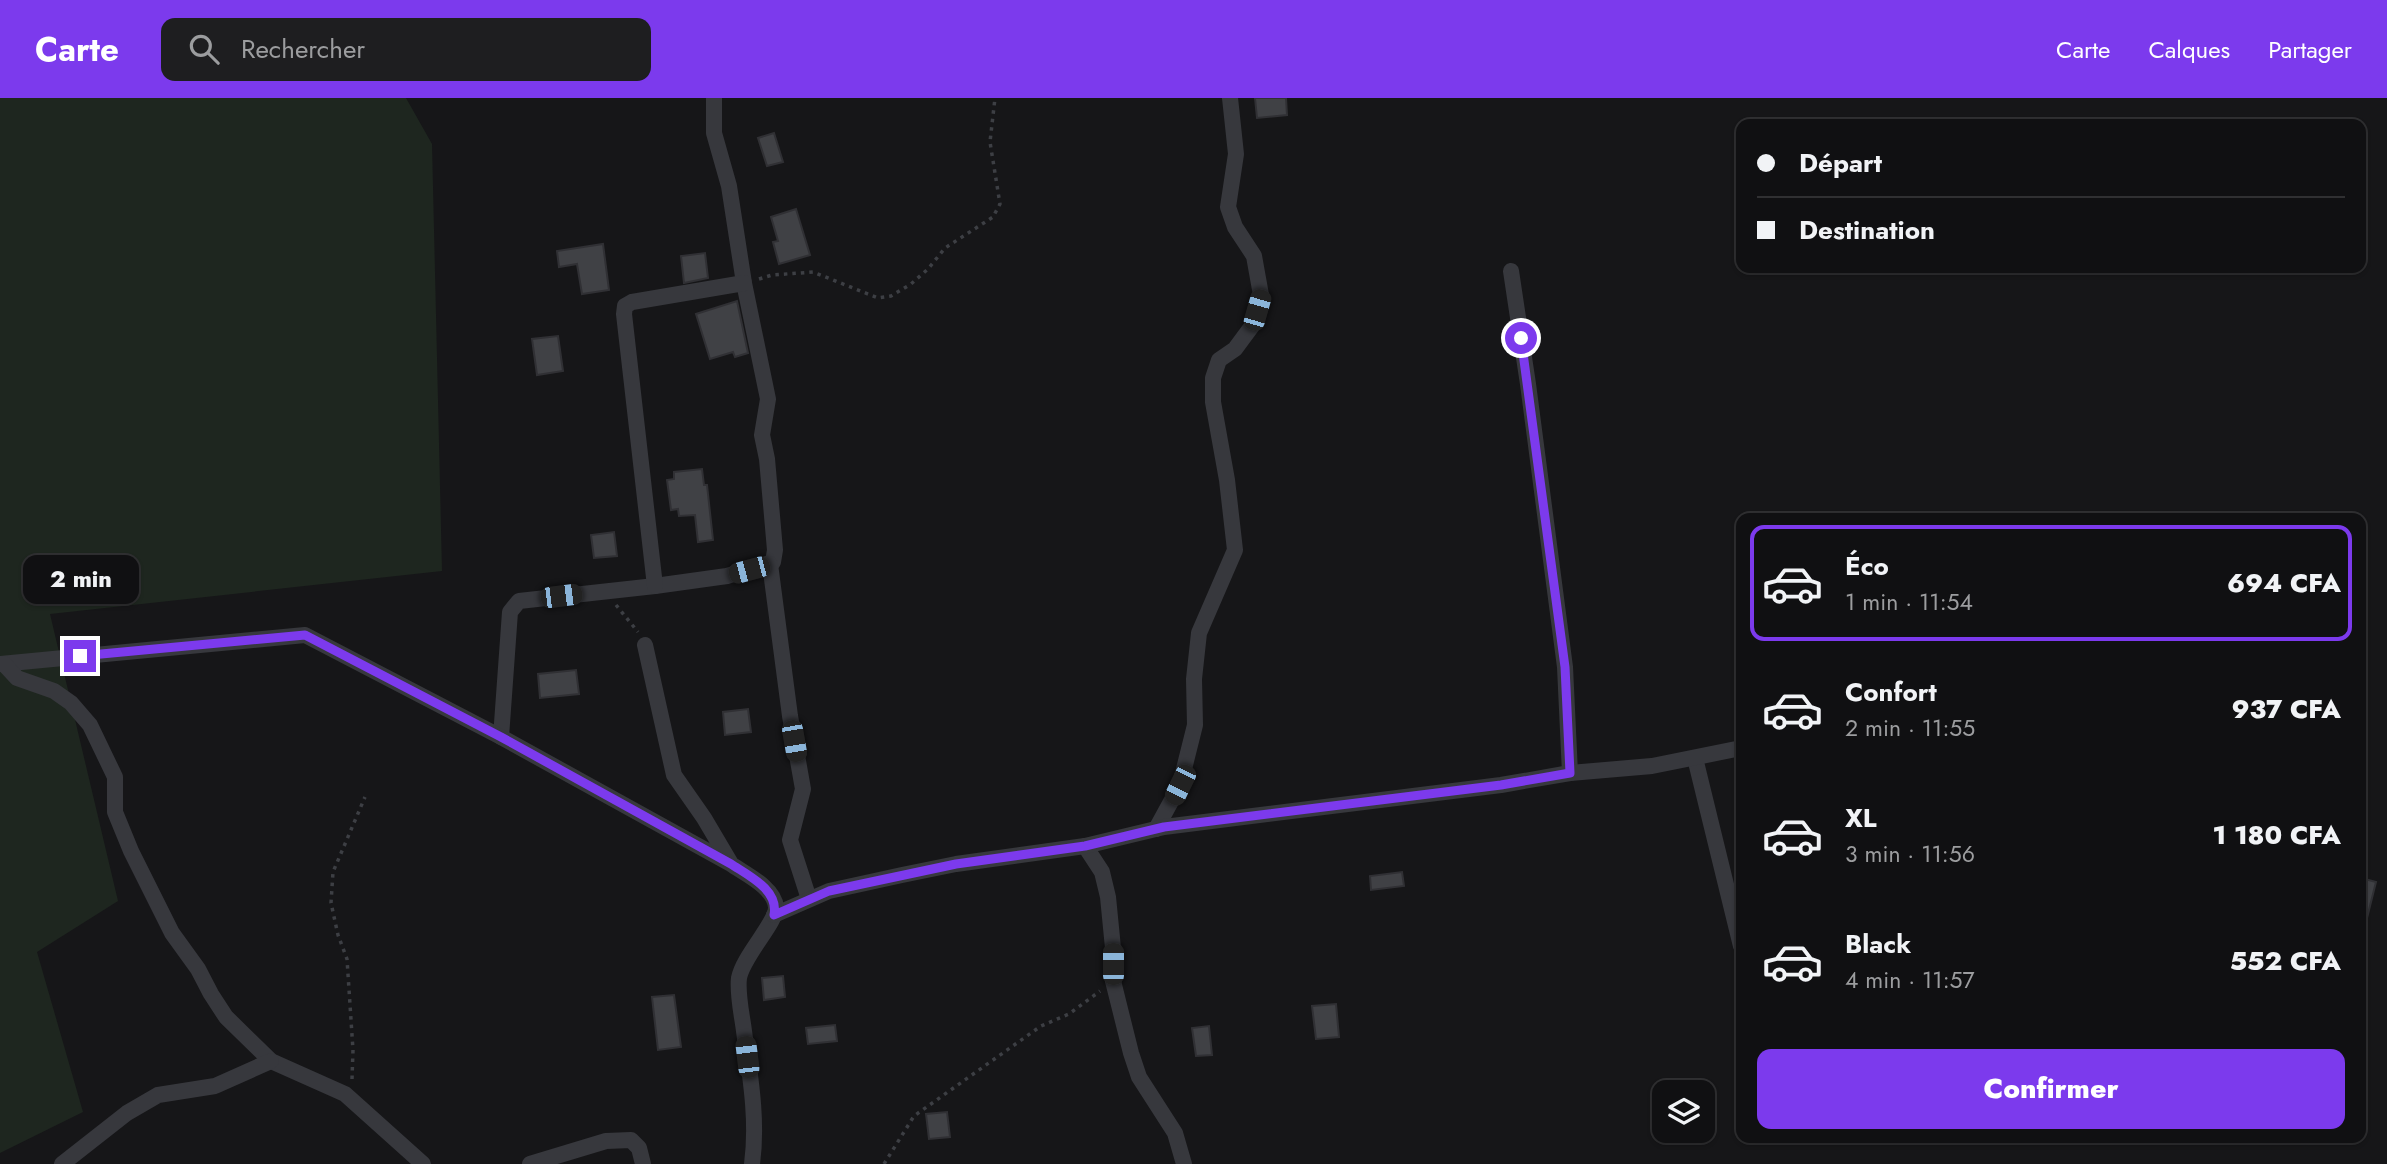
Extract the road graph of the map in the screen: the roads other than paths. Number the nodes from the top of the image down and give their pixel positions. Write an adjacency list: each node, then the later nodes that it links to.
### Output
1 (714, 98): 4 (street)
2 (1230, 98): 13 (street)
3 (1511, 271): 12 (street)
4 (744, 283): 5 (street); 6 (street)
5 (770, 564): 6 (street); 16 (street)
6 (655, 586): 9 (street)
7 (645, 645): 15 (street)
8 (2, 664): 9 (street); 19 (street)
9 (501, 737): 15 (street)
10 (1736, 749): 11 (street)
11 (1695, 758): 12 (street); 18 (street)
12 (1570, 773): 13 (street)
13 (1156, 829): 14 (street)
14 (1085, 846): 16 (street); 25 (street)
15 (731, 864): 17 (street)
16 (809, 899): 17 (street)
17 (774, 915): 24 (street)
18 (1736, 926)
19 (271, 1061): 20 (street); 21 (street)
20 (62, 1164)
21 (423, 1164)
22 (530, 1164): 23 (street)
23 (643, 1164)
24 (752, 1164)
25 (1184, 1164)

